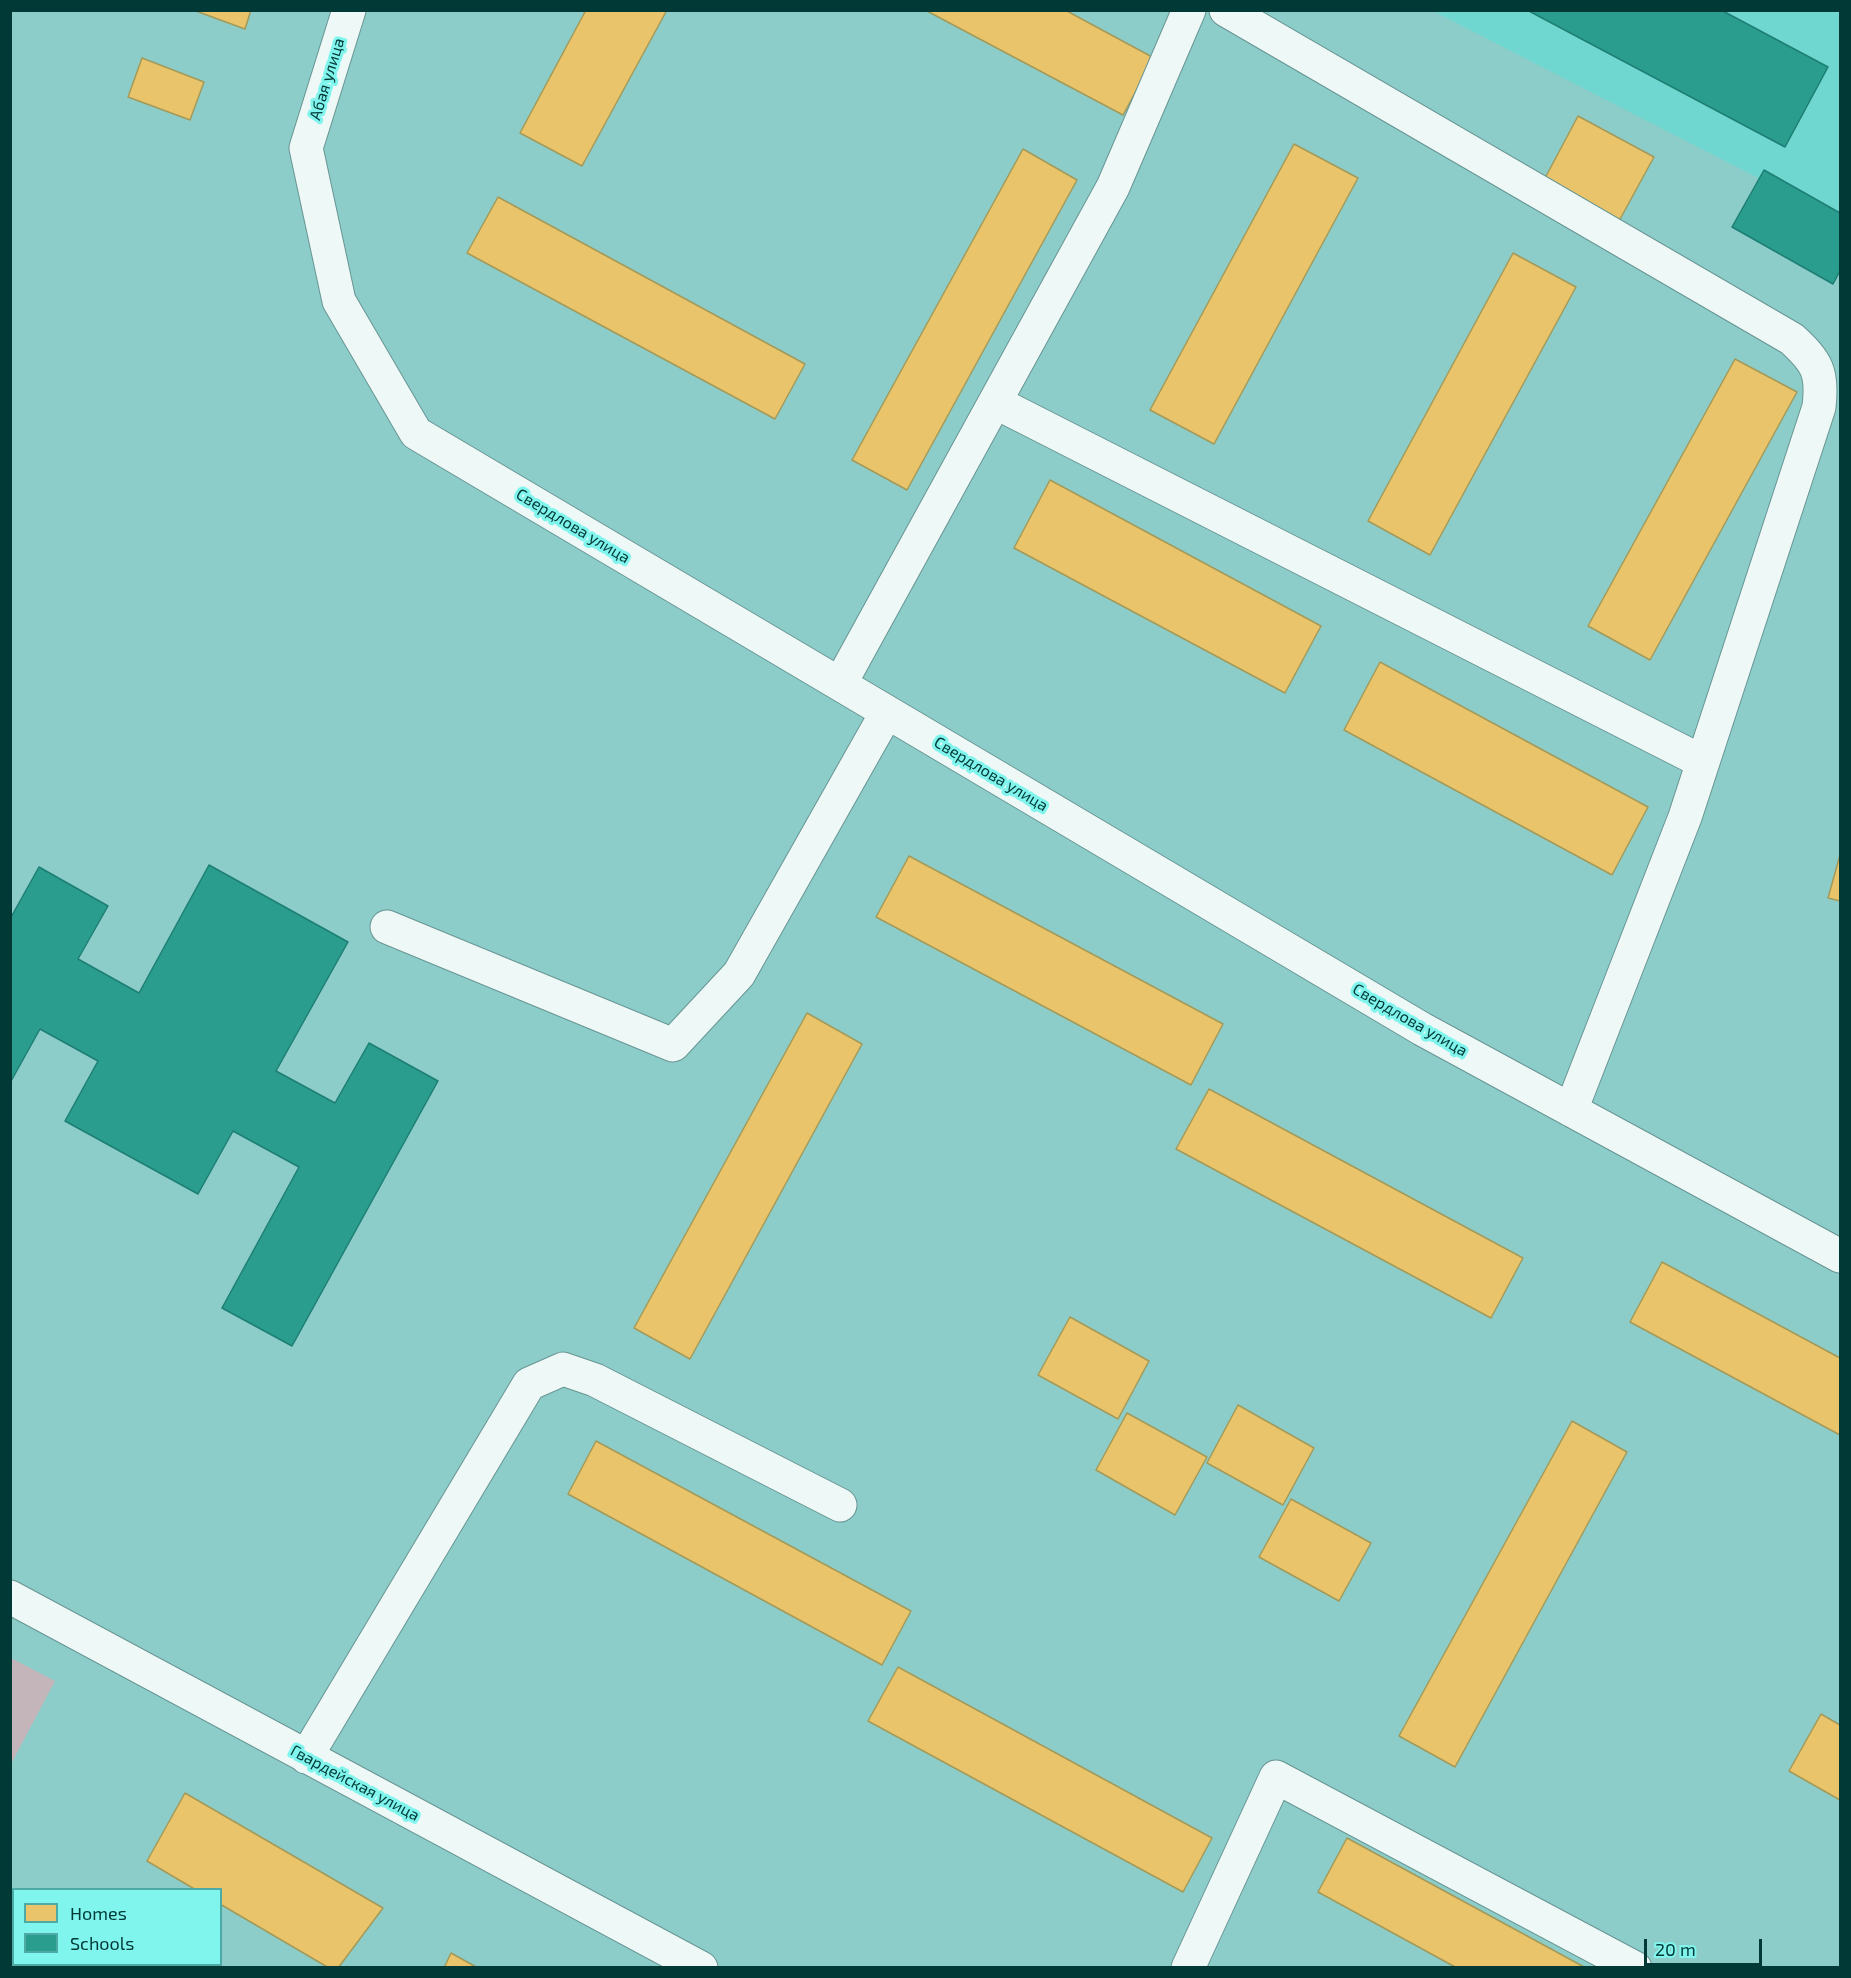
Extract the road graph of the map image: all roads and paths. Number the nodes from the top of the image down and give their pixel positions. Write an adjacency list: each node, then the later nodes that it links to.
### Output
1 (349, 10): 4 (street, Абая улица)
2 (1190, 10): 5 (street)
3 (1227, 10): 8 (street)
4 (306, 148): 6 (street, Свердлова улица)
5 (995, 402): 6 (street); 8 (street)
6 (840, 684): 7 (street, Свердлова улица)
7 (887, 712): 9 (street); 10 (street, Свердлова улица)
8 (1703, 762): 10 (street)
9 (387, 927)
10 (1570, 1110): 11 (street, Свердлова улица)
11 (1840, 1256)
12 (840, 1505): 14 (street)
13 (10, 1597): 14 (street, Гвардейская улица)
14 (306, 1757): 15 (street, Гвардейская улица)
15 (701, 1968)
16 (1188, 1968): 17 (street)
17 (1635, 1968)

